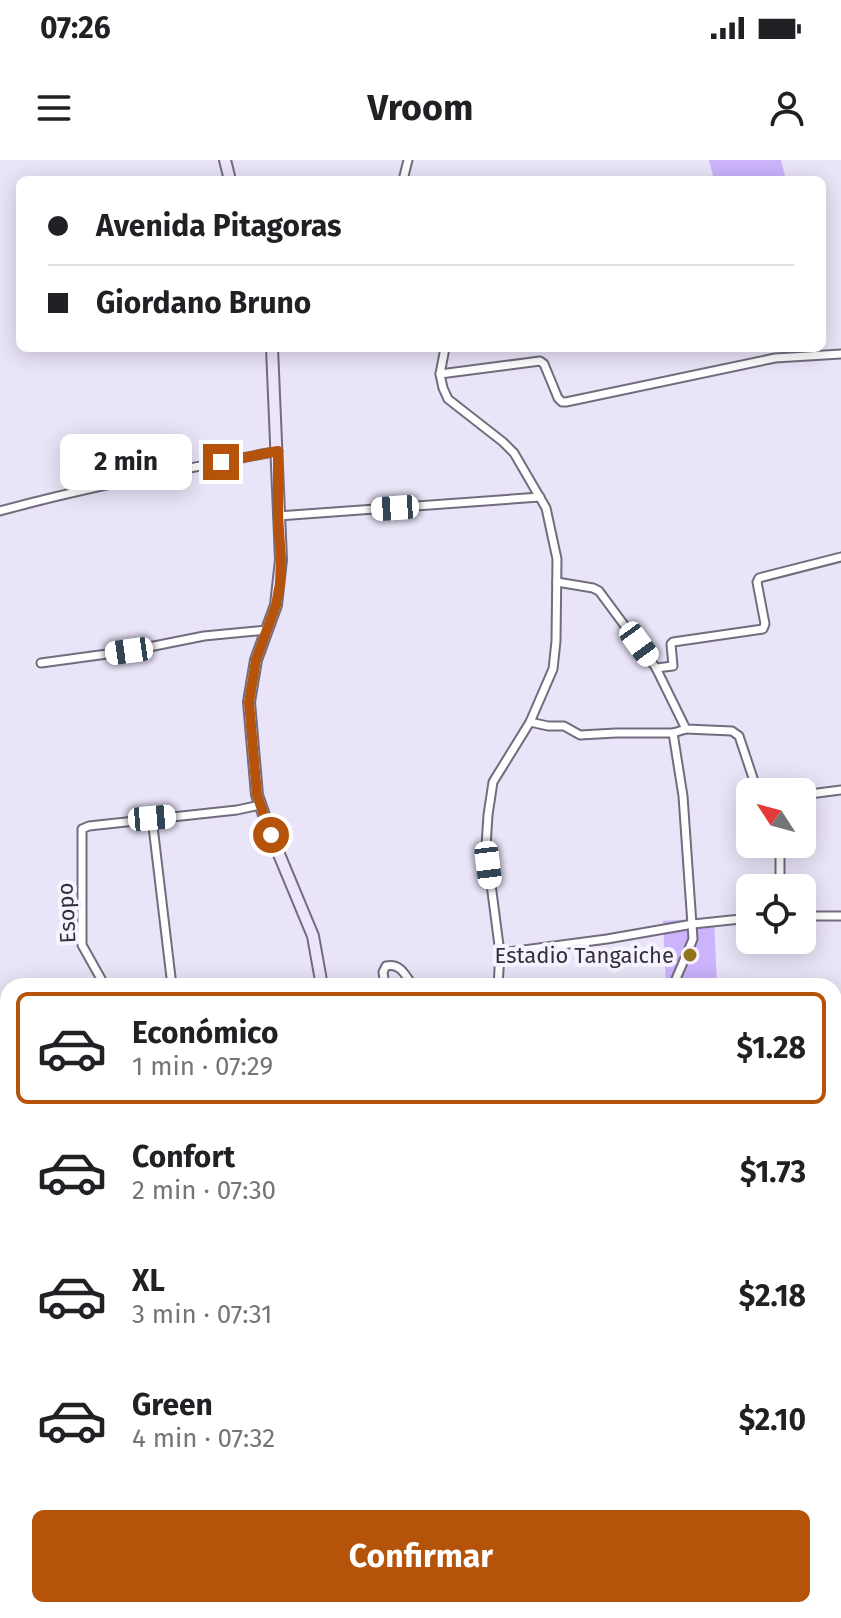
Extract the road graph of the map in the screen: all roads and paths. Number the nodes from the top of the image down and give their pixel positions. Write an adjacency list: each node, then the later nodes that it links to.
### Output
1 (272, 352): 7 (main road)
2 (444, 352): 6 (street)
3 (773, 352): 5 (street)
4 (841, 354): 5 (street)
5 (775, 358): 6 (street)
6 (440, 374): 8 (street)
7 (278, 451): 9 (street); 10 (main road)
8 (540, 497): 10 (street); 12 (street)
9 (1, 511)
10 (278, 516): 13 (main road)
11 (841, 557): 15 (street)
12 (557, 582): 15 (street); 16 (street)
13 (267, 630): 14 (street); 22 (main road)
14 (41, 663)
15 (656, 668): 17 (street)
16 (530, 722): 18 (street); 28 (street)
17 (686, 729): 18 (street); 19 (street)
18 (673, 733): 27 (street)
19 (753, 778)
20 (841, 790): 21 (street)
21 (816, 793)
22 (260, 805): 23 (street); 31 (main road)
23 (152, 818): 29 (street, Esopo); 30 (street)
24 (816, 916): 25 (street)
25 (841, 916)
26 (736, 919): 27 (street)
27 (693, 924): 28 (street); 35 (street)
28 (500, 953): 34 (street)
29 (101, 978)
30 (171, 978)
31 (321, 978)
32 (384, 978): 33 (street)
33 (408, 978)
34 (498, 978)
35 (676, 978)
36 (0, 1139): 37 (street)
37 (0, 1151)

